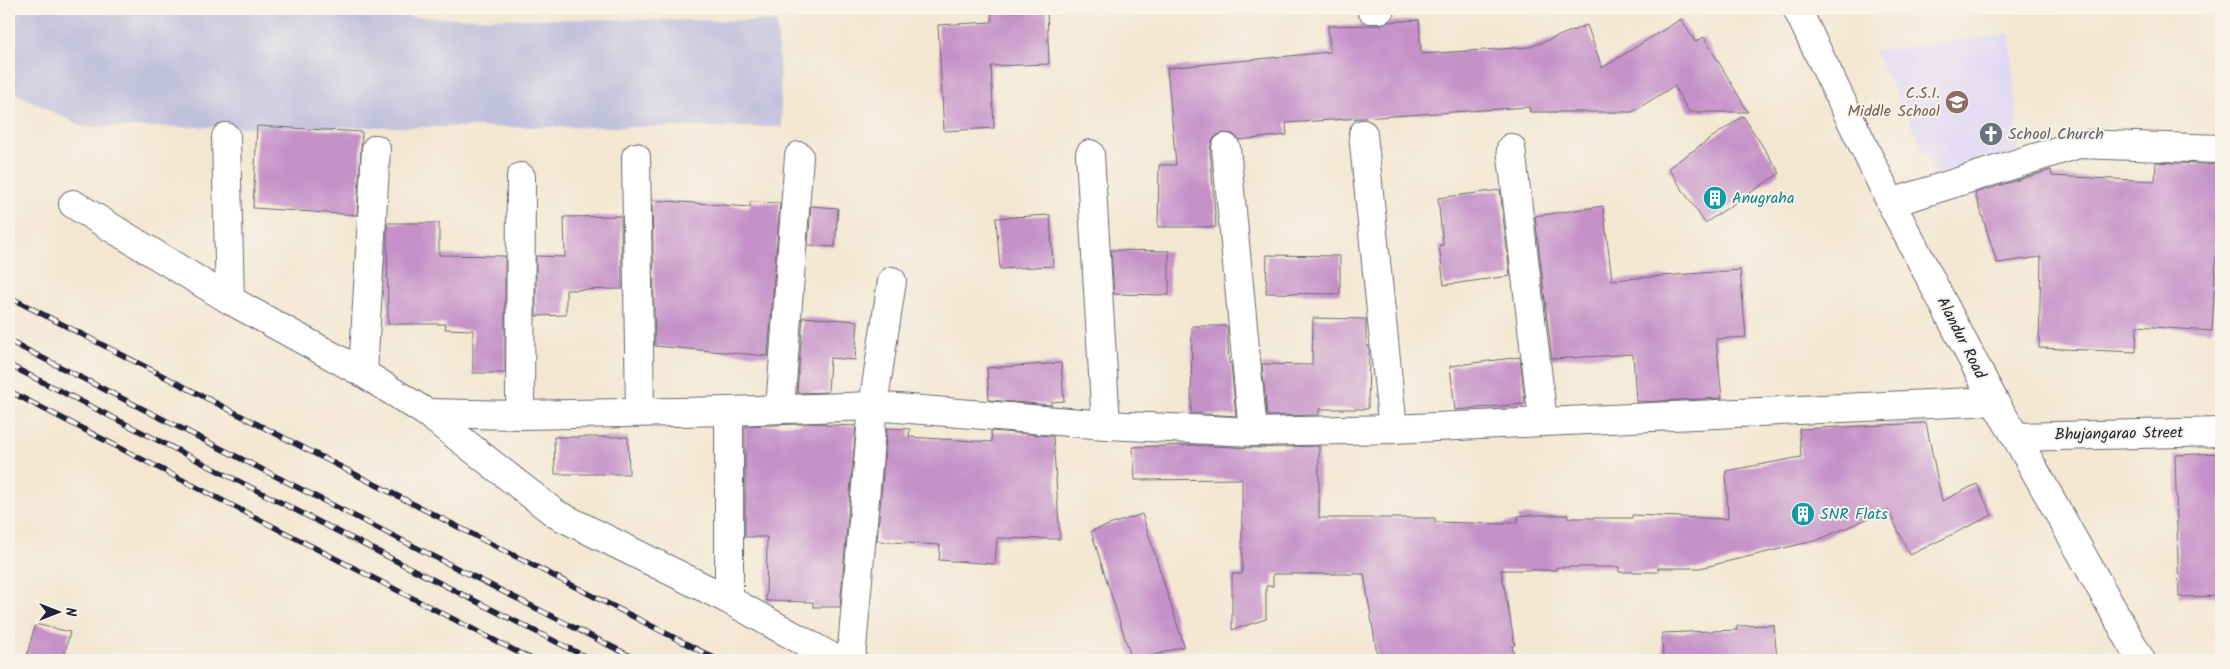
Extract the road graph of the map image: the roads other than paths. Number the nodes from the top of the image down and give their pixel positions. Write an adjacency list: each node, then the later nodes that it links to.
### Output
1 (1371, 9): 2 (street)
2 (1380, 9)
3 (1797, 9): 14 (street, Alandur Road)
4 (1363, 134): 28 (street)
5 (226, 137): 17 (street)
6 (1226, 148): 29 (street)
7 (1511, 148): 26 (street)
8 (376, 149): 18 (street)
9 (2221, 149): 14 (street)
10 (1090, 154): 27 (street)
11 (798, 156): 21 (street)
12 (636, 157): 23 (street)
13 (522, 177): 25 (street)
14 (1891, 203): 19 (street, Alandur Road)
15 (73, 204): 17 (street)
16 (892, 281): 20 (street)
17 (230, 300): 18 (street)
18 (362, 373): 24 (street)
19 (1994, 401): 26 (street); 31 (street, Alandur Road)
20 (872, 406): 21 (street); 27 (street); 34 (street)
21 (780, 409): 22 (street)
22 (729, 411): 23 (street); 32 (street)
23 (640, 412): 25 (street)
24 (427, 413): 25 (street); 32 (street)
25 (520, 415)
26 (1544, 421): 28 (street)
27 (1106, 425): 29 (street)
28 (1393, 429): 29 (street)
29 (1254, 432)
30 (2221, 432): 31 (street, Bhujangarao Street)
31 (2016, 436): 35 (street, Alandur Road)
32 (729, 600): 33 (street)
33 (837, 660)
34 (851, 660)
35 (2141, 660)

